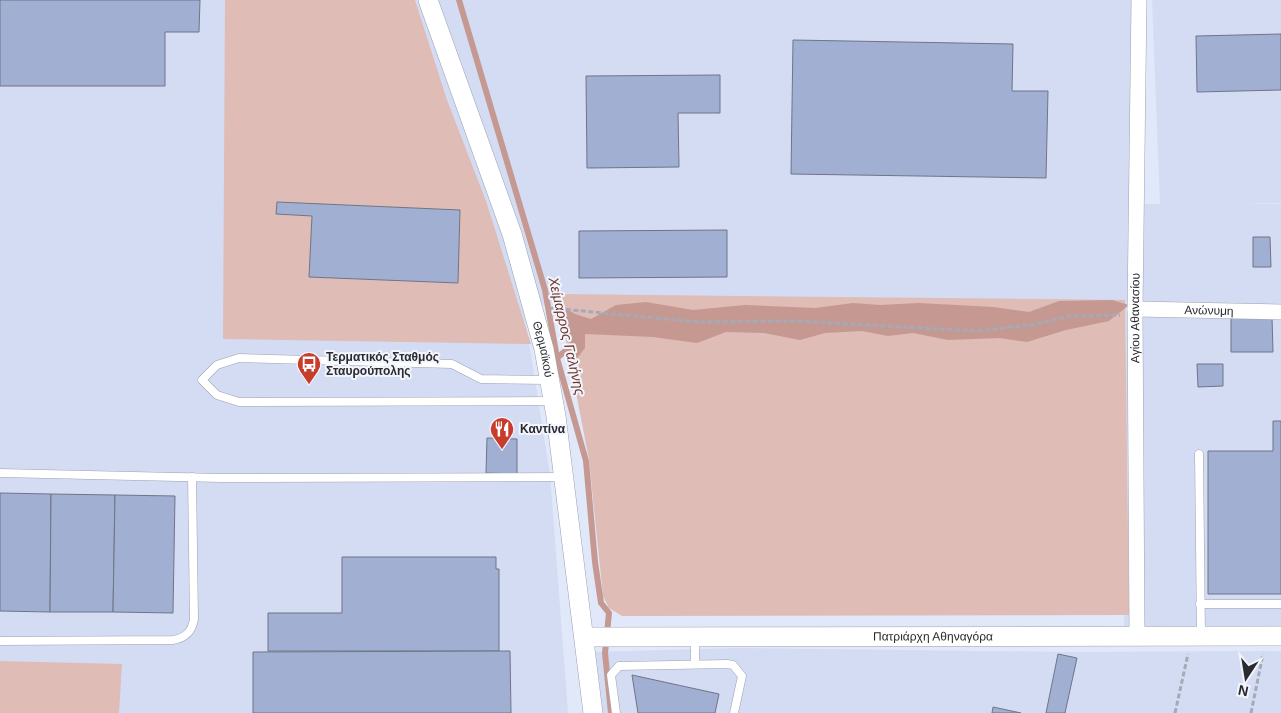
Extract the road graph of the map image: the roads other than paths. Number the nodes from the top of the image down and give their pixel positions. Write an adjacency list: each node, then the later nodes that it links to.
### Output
1 (428, 0): 5 (street, Θερμαϊκού)
2 (1139, 0): 3 (street, Αγίου Αθανασίου)
3 (1135, 312): 4 (street, Ανώνυμη); 13 (street, Αγίου Αθανασίου)
4 (1281, 312)
5 (550, 380): 6 (street, Θερμαϊκού); 6 (lane)
6 (554, 401): 10 (street, Θερμαϊκού)
7 (1199, 454): 11 (lane)
8 (0, 473): 9 (lane)
9 (192, 477): 10 (lane); 18 (lane)
10 (564, 477): 16 (street, Θερμαϊκού)
11 (1200, 604): 12 (lane); 14 (lane)
12 (1281, 604)
13 (1137, 636): 14 (street, Πατριάρχη Αθηναγόρα); 17 (street, Πατριάρχη Αθηναγόρα)
14 (1195, 636): 15 (street, Πατριάρχη Αθηναγόρα)
15 (1274, 636)
16 (584, 637): 17 (street, Πατριάρχη Αθηναγόρα); 20 (street, Θερμαϊκού)
17 (695, 637): 19 (lane)
18 (0, 641)
19 (696, 664): 21 (lane); 22 (lane)
20 (592, 713)
21 (616, 713)
22 (734, 713)

